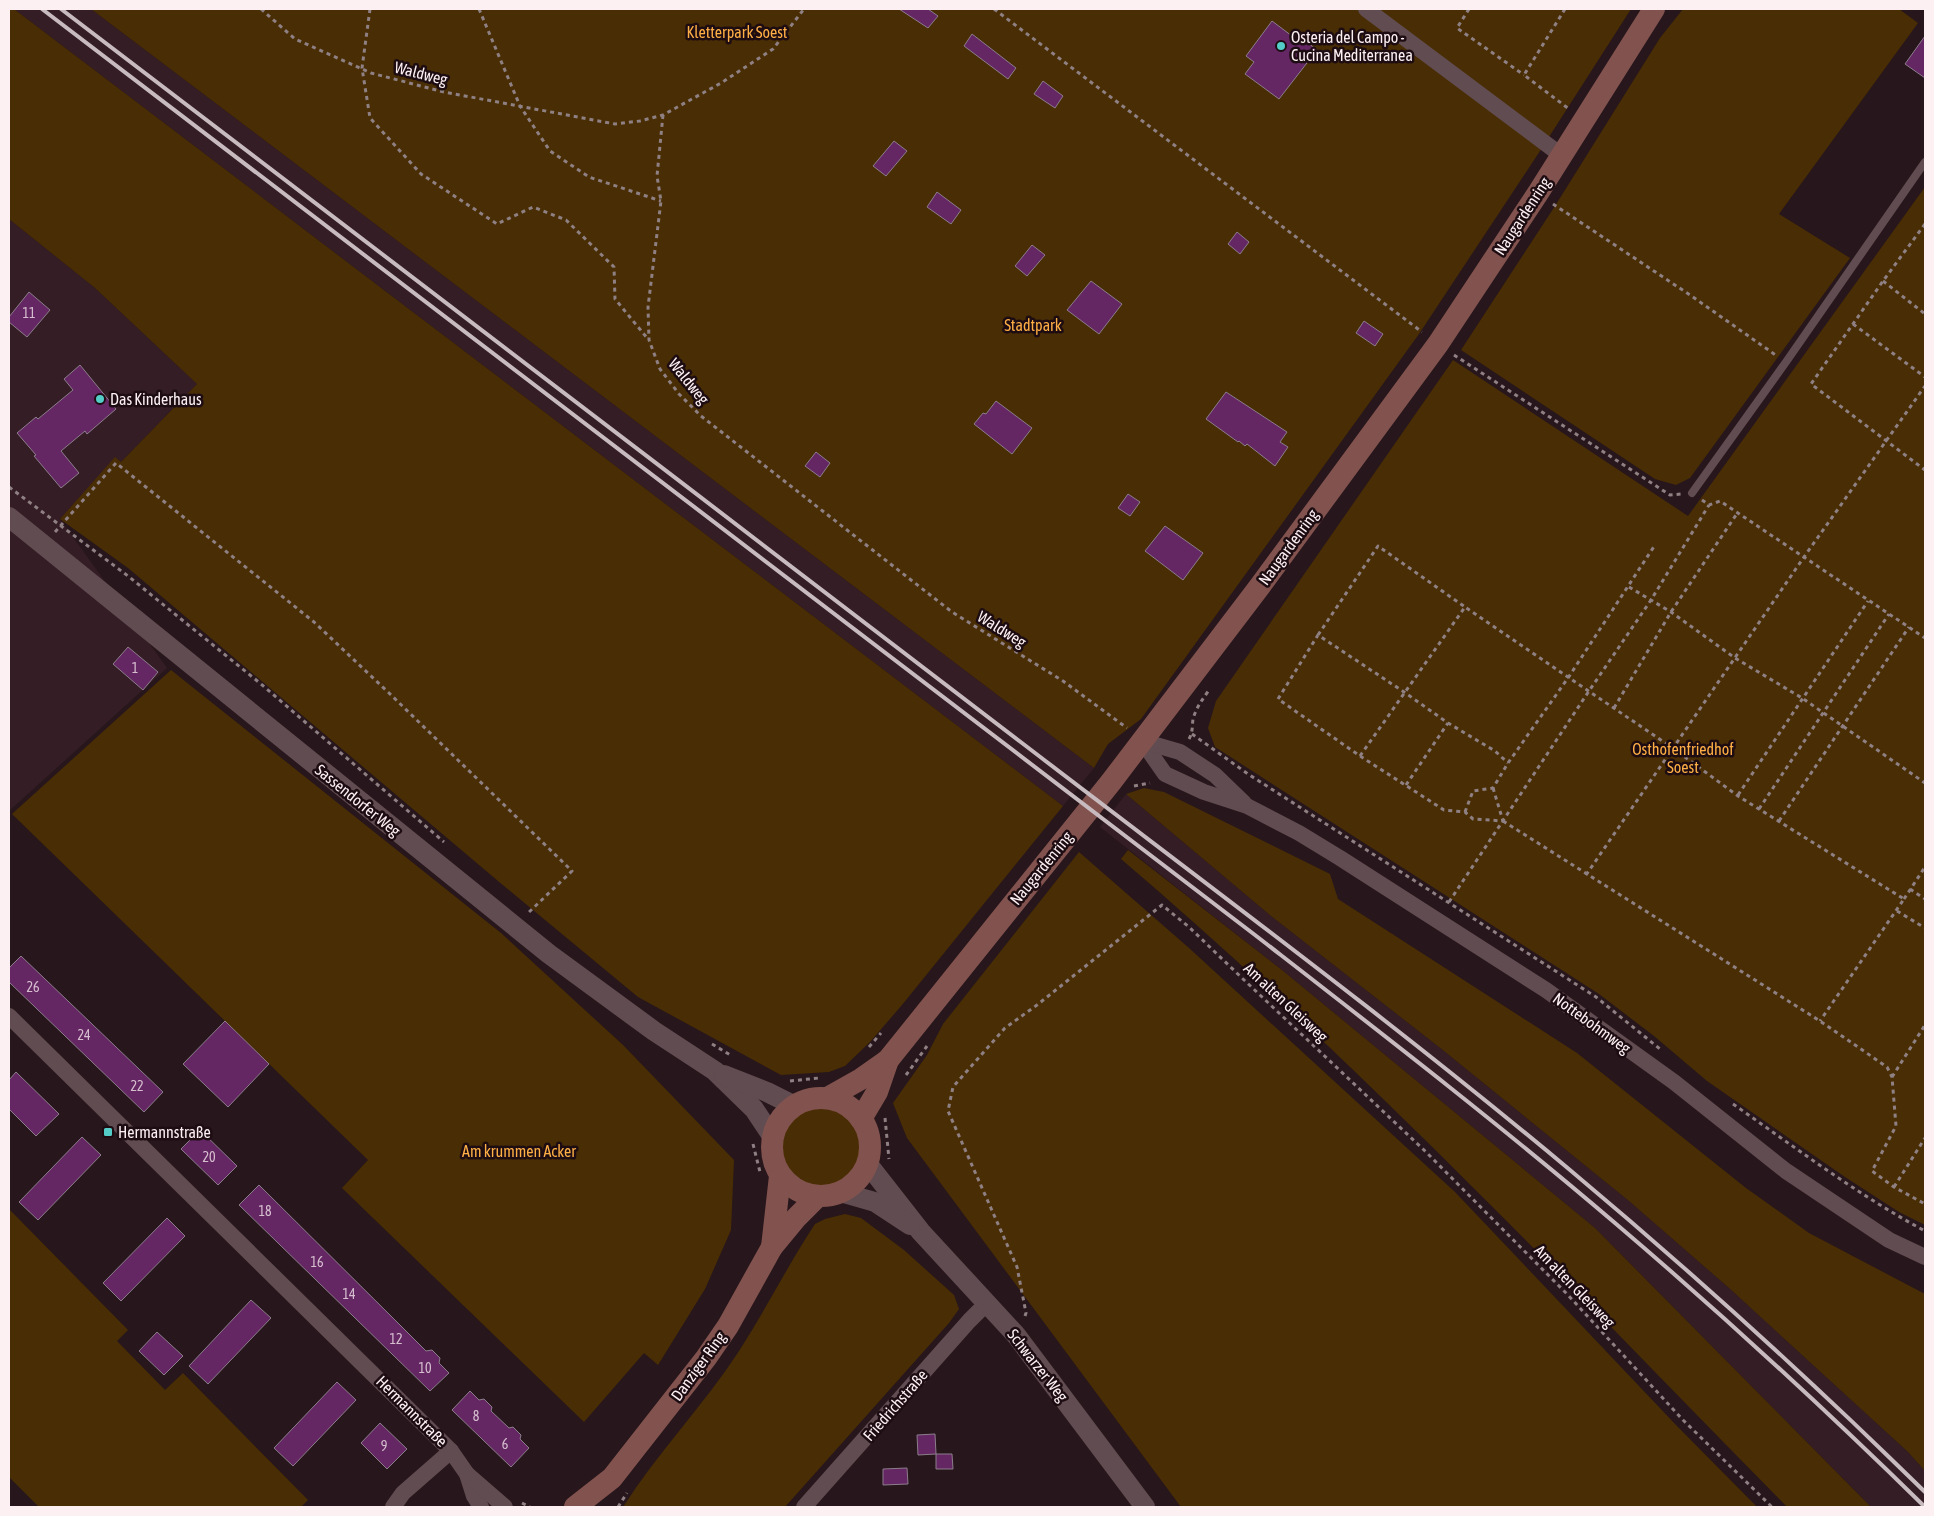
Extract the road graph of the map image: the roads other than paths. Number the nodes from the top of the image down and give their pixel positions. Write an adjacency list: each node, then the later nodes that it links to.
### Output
1 (1366, 9): 3 (street)
2 (1654, 9): 3 (main road, Naugardenring)
3 (1562, 155): 7 (main road, Naugardenring)
4 (1925, 162): 5 (lane)
5 (1692, 493)
6 (9, 516): 11 (street, Sassendorfer Weg)
7 (1136, 735): 8 (street, Nottebohmweg); 8 (street, Nottebohmweg); 10 (main road, Naugardenring)
8 (1247, 806): 22 (street, Nottebohmweg)
9 (9, 1016): 24 (street, Hermannstraße)
10 (888, 1060): 12 (main road, Naugardenring); 14 (main road, Naugardenring)
11 (715, 1071): 13 (street, Sassendorfer Weg); 15 (street, Sassendorfer Weg)
12 (829, 1097): 13 (main road); 14 (main road)
13 (793, 1105): 15 (main road)
14 (862, 1119): 16 (main road)
15 (772, 1136): 17 (main road)
16 (867, 1163): 18 (main road); 20 (street, Schwarzer Weg)
17 (780, 1176): 19 (main road); 21 (main road, Danziger Ring)
18 (840, 1192): 19 (main road); 20 (street, Schwarzer Weg)
19 (818, 1196): 21 (main road, Danziger Ring)
20 (921, 1232): 23 (street, Schwarzer Weg)
21 (772, 1247): 26 (main road, Danziger Ring)
22 (1925, 1257)
23 (987, 1304): 32 (street, Friedrichstraße); 33 (street, Schwarzer Weg)
24 (451, 1451): 25 (street, Hermannstraße); 27 (street)
25 (467, 1474): 28 (street, Hermannstraße); 29 (street, Hermannstraße)
26 (612, 1478): 30 (main road, Danziger Ring); 31 (main road, Danziger Ring)
27 (393, 1507)
28 (481, 1507)
29 (505, 1507)
30 (575, 1507)
31 (600, 1507)
32 (804, 1507)
33 (1145, 1507)

